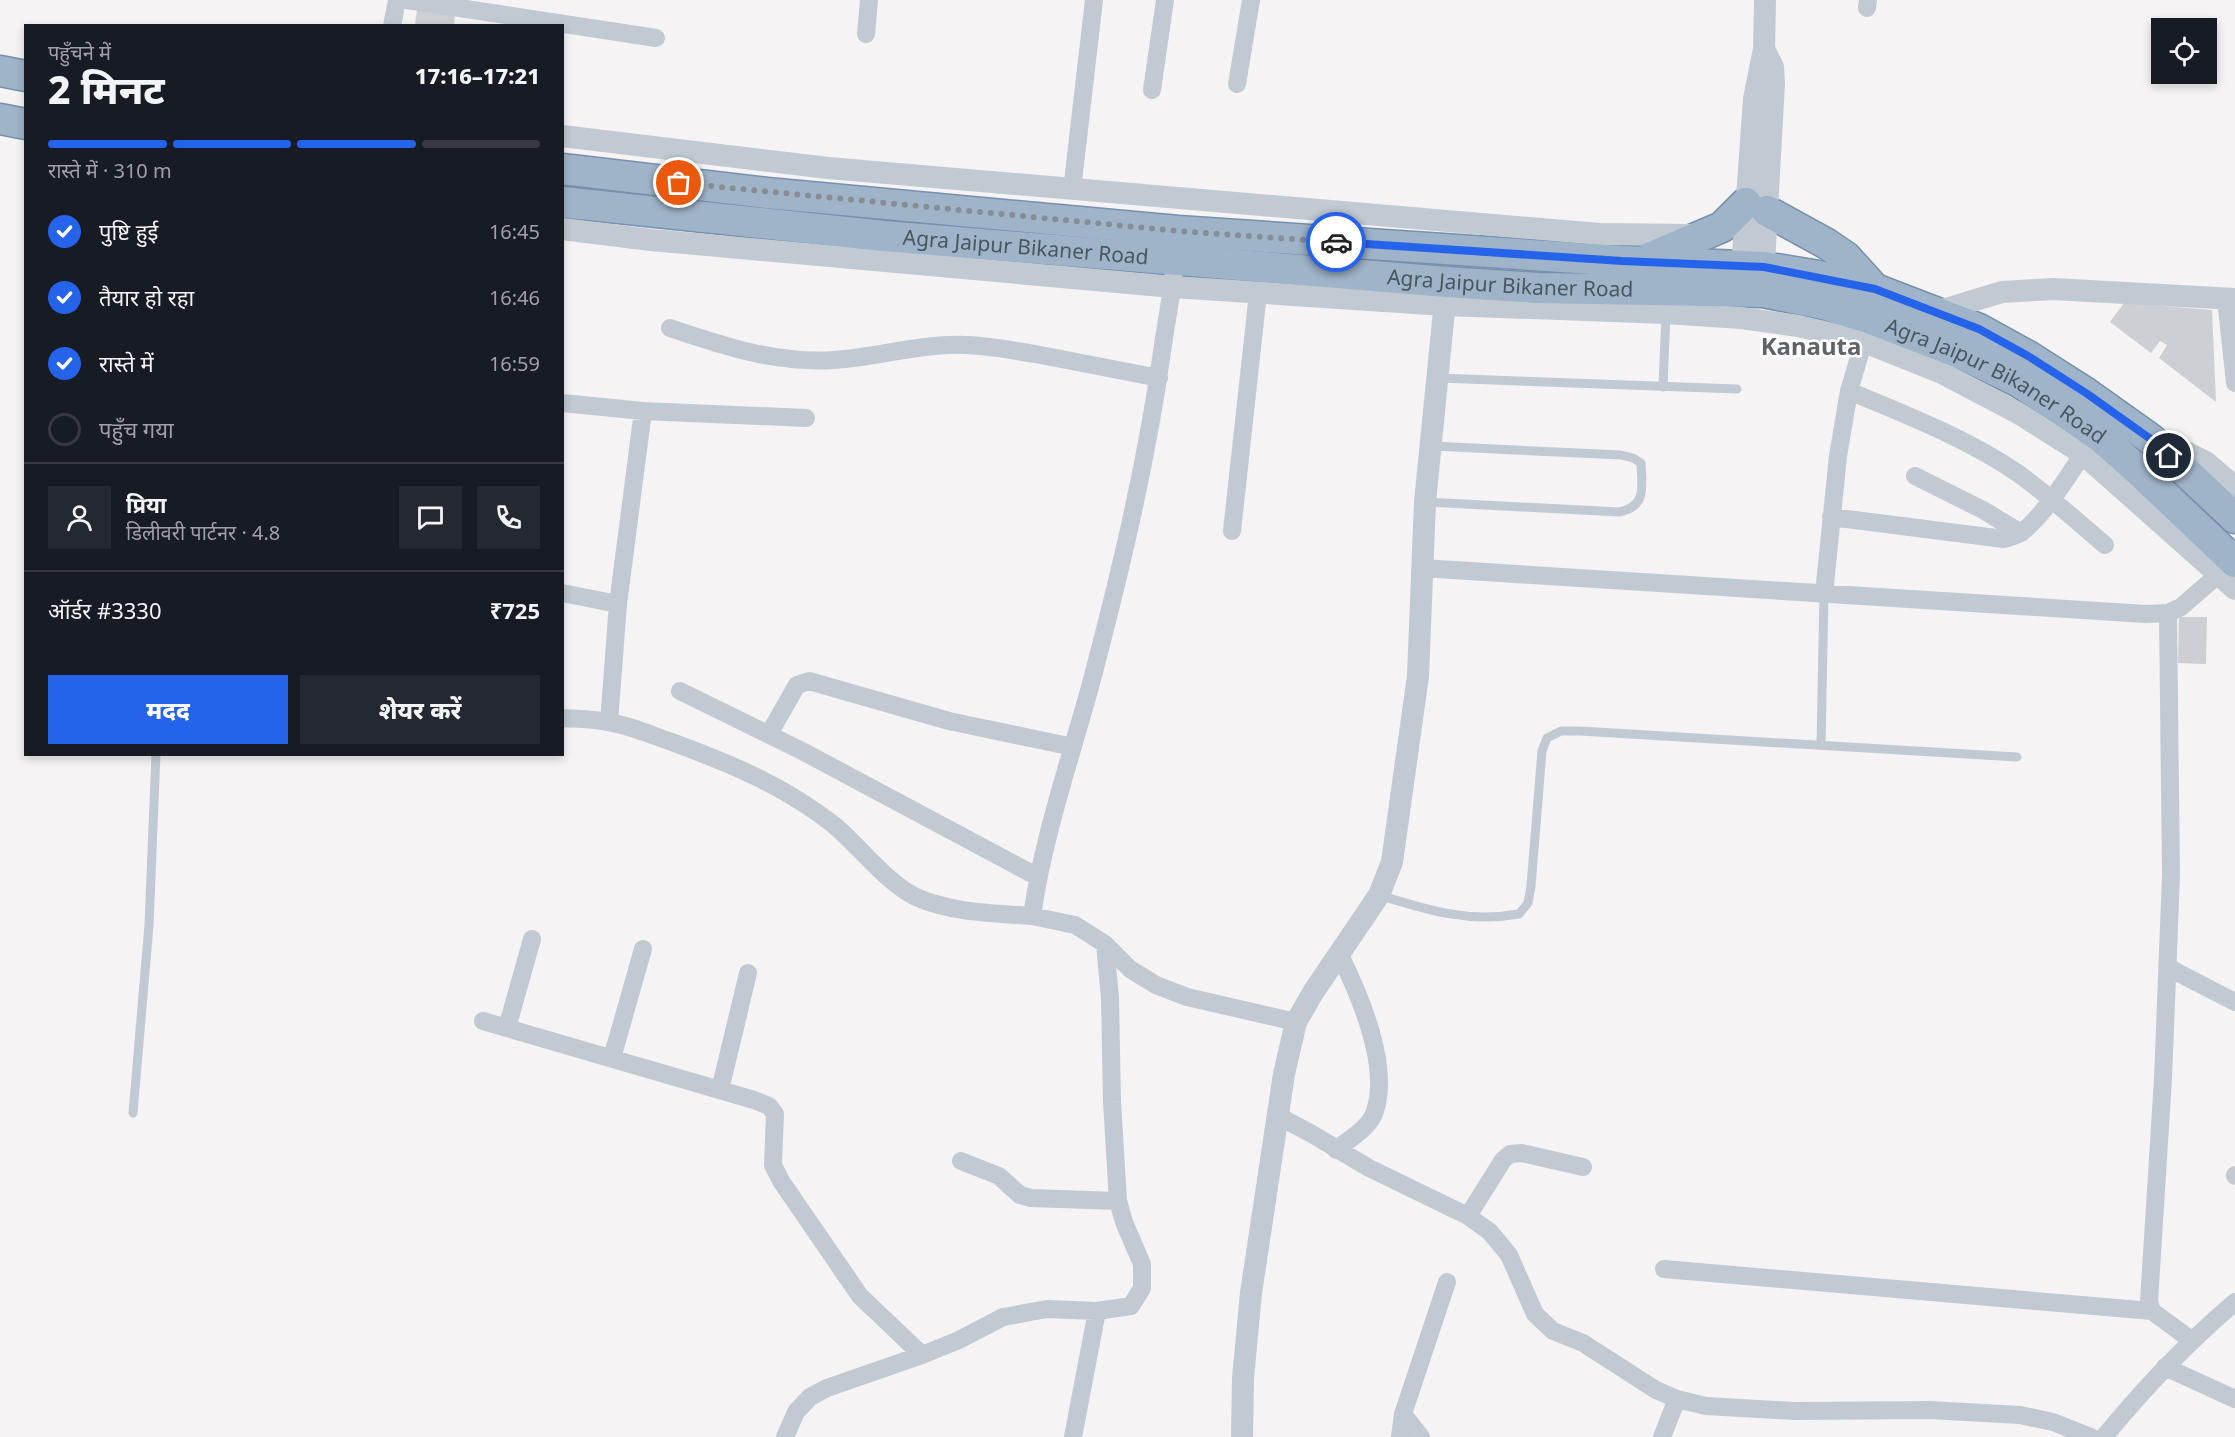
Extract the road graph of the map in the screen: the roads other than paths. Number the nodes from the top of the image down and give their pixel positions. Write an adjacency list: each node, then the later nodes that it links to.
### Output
1 (397, 0): 8 (street)
2 (407, 0): 10 (street)
3 (869, 0): 9 (street)
4 (1094, 0): 19 (street)
5 (1165, 0): 14 (street)
6 (1251, 0): 13 (street)
7 (1766, 0): 21 (street)
8 (392, 24)
9 (866, 34)
10 (657, 38)
11 (0, 71): 12 (highway)
12 (24, 76)
13 (1237, 84)
14 (1152, 90)
15 (0, 119): 16 (highway)
16 (24, 124)
17 (564, 136): 19 (street)
18 (564, 169): 24 (highway, Agra Jaipur Bikaner Road)
19 (1072, 190): 23 (street)
20 (564, 202): 25 (highway, Agra Jaipur Bikaner Road)
21 (1756, 207): 23 (highway); 26 (highway); 27 (street)
22 (564, 229): 25 (street)
23 (1703, 235): 24 (highway)
24 (1644, 261): 27 (highway, Agra Jaipur Bikaner Road)
25 (1174, 273): 28 (street); 29 (highway, Agra Jaipur Bikaner Road); 35 (street)
26 (1875, 289): 27 (highway, Agra Jaipur Bikaner Road); 31 (highway, Agra Jaipur Bikaner Road)
27 (1752, 292): 29 (highway, Agra Jaipur Bikaner Road); 32 (street); 34 (highway, Agra Jaipur Bikaner Road)
28 (1258, 293): 29 (street); 53 (street)
29 (1446, 294): 32 (street); 36 (street)
30 (2230, 299): 31 (street); 37 (street)
31 (1936, 312): 44 (highway, Agra Jaipur Bikaner Road)
32 (1666, 313): 38 (lane)
33 (670, 328): 35 (street)
34 (1867, 330): 40 (street); 46 (street); 57 (highway, Agra Jaipur Bikaner Road)
35 (1159, 378): 67 (street)
36 (1438, 378): 38 (lane); 45 (street)
37 (2235, 383)
38 (1663, 387): 39 (lane)
39 (1737, 388)
40 (1850, 391): 49 (street); 51 (street)
41 (564, 403): 42 (street)
42 (643, 411): 43 (street); 60 (street)
43 (806, 418)
44 (2152, 440): 48 (street); 52 (highway, Agra Jaipur Bikaner Road)
45 (1430, 446): 50 (street); 50 (lane)
46 (2083, 454): 49 (street); 57 (street)
47 (1916, 476): 54 (street)
48 (2235, 487)
49 (2051, 499): 54 (street); 55 (street)
50 (1425, 502): 56 (street)
51 (1831, 517): 54 (street); 59 (street)
52 (2235, 518)
53 (1232, 531)
54 (2021, 533)
55 (2104, 545)
56 (1422, 568): 59 (street); 71 (street)
57 (2230, 575): 61 (street)
58 (564, 592): 60 (street)
59 (1824, 594): 61 (street); 66 (lane)
60 (618, 604): 64 (street)
61 (2168, 613): 77 (street)
62 (680, 690): 65 (street)
63 (564, 718): 64 (street)
64 (609, 722): 72 (street)
65 (769, 735): 67 (street); 70 (street)
66 (1821, 745): 69 (lane); 71 (lane)
67 (1073, 747): 70 (street)
68 (156, 756): 85 (lane)
69 (2017, 757)
70 (1038, 877): 72 (street)
71 (1379, 895): 76 (street)
72 (1032, 916): 74 (street)
73 (532, 939): 82 (street)
74 (1105, 944): 81 (street); 90 (street)
75 (643, 949): 83 (street)
76 (1340, 955): 81 (street); 87 (street)
77 (2169, 968): 79 (street); 96 (street)
78 (748, 973): 84 (street)
79 (2235, 1002)
80 (483, 1021): 82 (street)
81 (1296, 1022): 86 (street)
82 (507, 1028): 83 (street)
83 (612, 1058): 84 (street)
84 (720, 1090): 98 (street)
85 (133, 1113)
86 (1278, 1116): 87 (street); 105 (street)
87 (1336, 1150): 91 (street)
88 (961, 1161): 90 (street)
89 (1583, 1167): 91 (street)
90 (1118, 1202): 95 (street)
91 (1468, 1216): 100 (street)
92 (1664, 1269): 96 (street)
93 (1447, 1282): 102 (street)
94 (2235, 1302): 97 (street)
95 (1097, 1311): 98 (street); 104 (street)
96 (2152, 1311): 97 (street)
97 (2191, 1340): 99 (street)
98 (922, 1355): 103 (street)
99 (2165, 1367): 101 (street); 110 (street)
100 (1677, 1399): 108 (street); 109 (street)
101 (2235, 1400)
102 (1403, 1414): 106 (street); 107 (street)
103 (785, 1437)
104 (1073, 1437)
105 (1242, 1437)
106 (1400, 1437)
107 (1421, 1437)
108 (1662, 1437)
109 (2091, 1437)
110 (2104, 1437)

